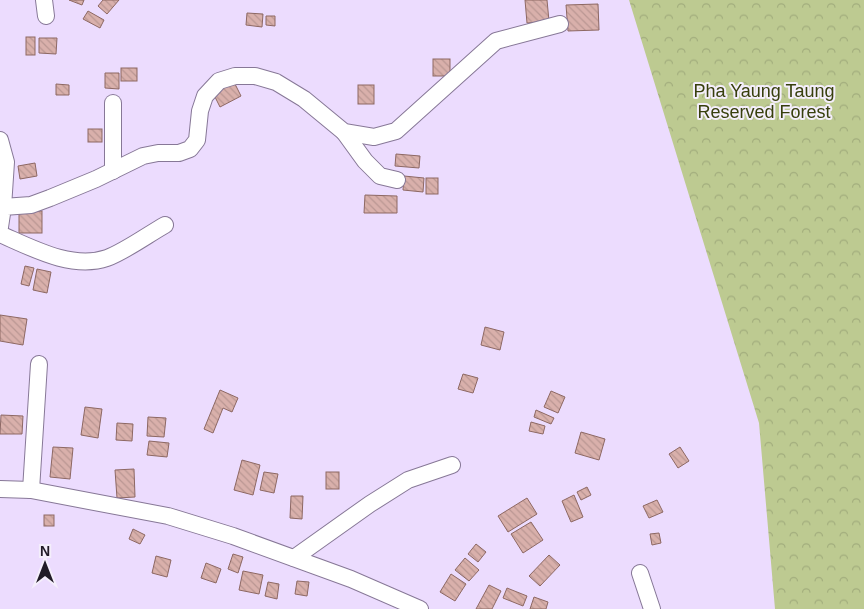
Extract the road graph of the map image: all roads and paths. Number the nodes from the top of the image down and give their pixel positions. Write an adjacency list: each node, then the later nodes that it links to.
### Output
1 (560, 24): 3 (street)
2 (113, 103): 5 (street)
3 (344, 132): 5 (street); 6 (street)
4 (0, 140): 7 (street)
5 (113, 171): 7 (street)
6 (397, 180)
7 (2, 207): 9 (street)
8 (165, 225): 10 (street)
9 (0, 227)
10 (0, 234)
11 (39, 364): 14 (street)
12 (452, 466): 15 (street)
13 (0, 489): 14 (street)
14 (31, 490): 15 (street)
15 (294, 558): 17 (street)
16 (640, 573): 18 (street)
17 (420, 609)
18 (652, 609)

